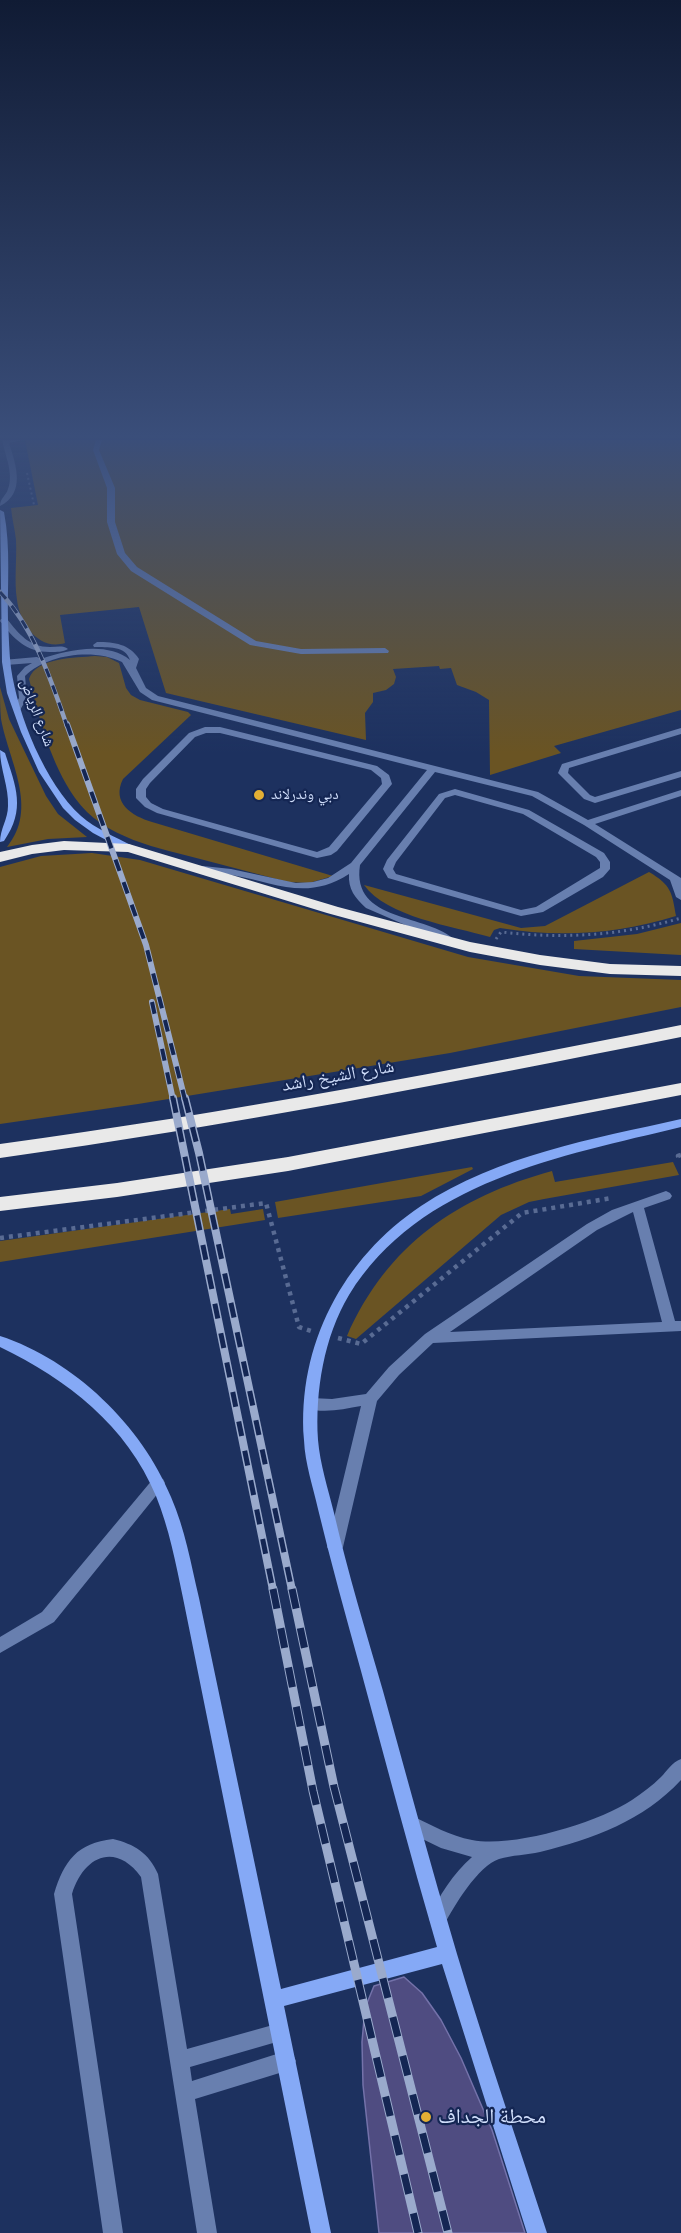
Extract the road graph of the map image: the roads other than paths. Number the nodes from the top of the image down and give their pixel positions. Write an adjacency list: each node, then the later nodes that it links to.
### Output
1 (5, 544): 3 (street, شارع الرياض)
2 (118, 544): 4 (lane)
3 (4, 621): 6 (street, شارع الرياض); 7 (lane)
4 (385, 651)
5 (50, 658): 6 (lane); 7 (lane); 8 (lane)
6 (3, 662): 8 (street, شارع الرياض)
7 (132, 667): 10 (lane)
8 (17, 708): 20 (street, شارع الرياض)
9 (681, 731): 14 (lane)
10 (301, 734): 11 (lane); 13 (lane)
11 (289, 747): 11 (lane)
12 (0, 753): 19 (street)
13 (433, 768): 15 (lane); 22 (lane)
14 (681, 774)
15 (496, 784): 17 (lane); 18 (lane)
16 (681, 793): 18 (lane)
17 (485, 799): 17 (lane)
18 (587, 823): 24 (lane)
19 (0, 839)
20 (129, 848): 21 (highway); 23 (highway)
21 (0, 857)
22 (355, 865): 23 (lane); 26 (lane)
23 (203, 869): 26 (highway)
24 (678, 881): 25 (lane)
25 (681, 897)
26 (457, 944): 27 (highway)
27 (681, 971)
28 (681, 1031): 31 (highway, شارع الشيخ راشد)
29 (681, 1089): 33 (highway)
30 (681, 1123): 41 (street)
31 (0, 1151)
32 (666, 1196): 35 (lane)
33 (29, 1202): 34 (highway); 36 (highway)
34 (0, 1204)
35 (637, 1205): 37 (lane); 38 (lane)
36 (0, 1215)
37 (675, 1326): 38 (lane)
38 (430, 1338): 40 (lane)
39 (0, 1341): 42 (street)
40 (370, 1400): 41 (lane); 43 (lane)
41 (311, 1404): 43 (street)
42 (158, 1483): 44 (lane); 50 (street)
43 (334, 1548): 46 (street)
44 (0, 1646)
45 (681, 1767): 47 (lane)
46 (412, 1825): 47 (lane); 48 (street)
47 (495, 1851): 48 (lane)
48 (438, 1919): 49 (street)
49 (448, 1953): 50 (street); 58 (street)
50 (274, 2000): 51 (street)
51 (280, 2032): 52 (lane); 53 (street)
52 (178, 2061): 54 (lane); 55 (lane)
53 (286, 2061): 54 (lane); 57 (street)
54 (184, 2093): 56 (lane)
55 (113, 2233)
56 (207, 2233)
57 (321, 2233)
58 (537, 2233)

